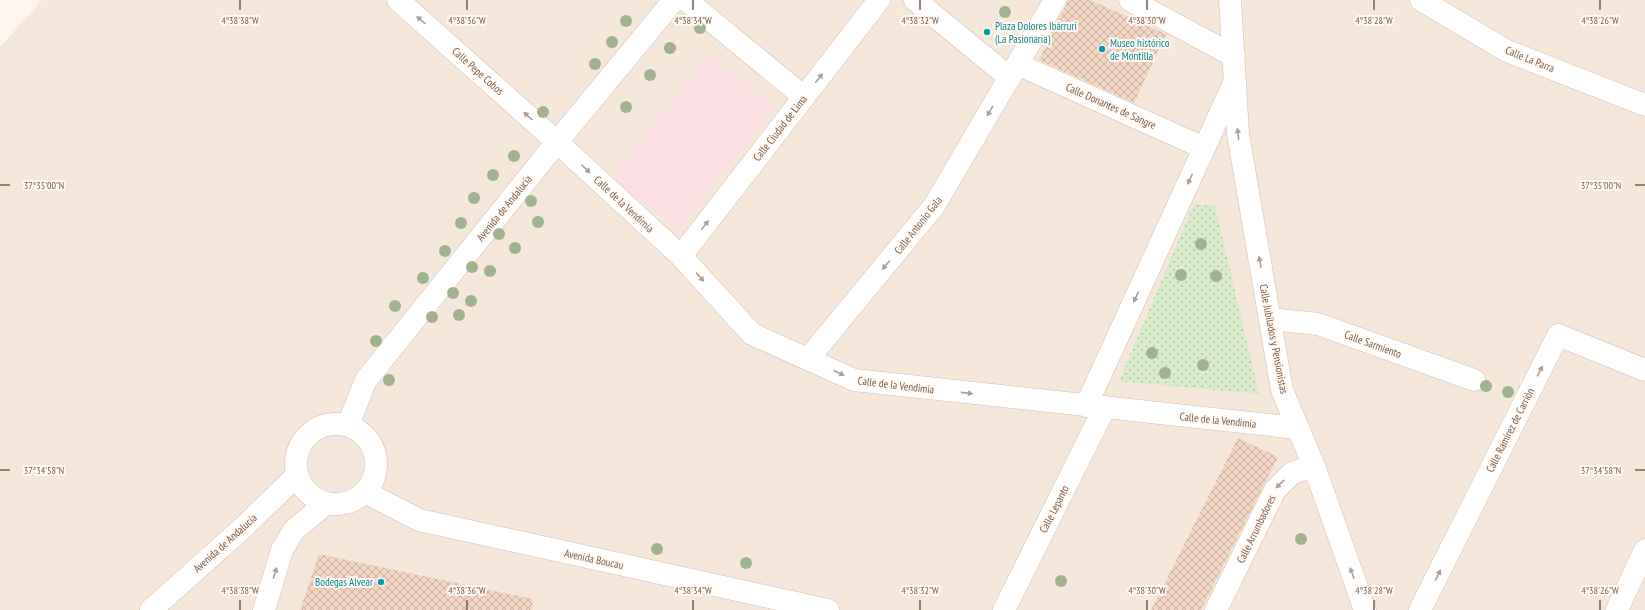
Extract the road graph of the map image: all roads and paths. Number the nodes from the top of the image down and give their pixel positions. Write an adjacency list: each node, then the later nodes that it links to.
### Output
1 (398, 0): 15 (street, Calle Pepe Cobos, one-way to 1)
2 (674, 0): 15 (street, Avenida de Andalucía)
3 (686, 0): 13 (street)
4 (879, 0): 13 (street, Calle Ciudad de Lima, one-way to 4)
5 (914, 0): 11 (street)
6 (1055, 0): 11 (street)
7 (1130, 0): 10 (street)
8 (1230, 0): 10 (street, Calle Jubilados y Pensionistas)
9 (1421, 0): 14 (street, Calle La Parra)
10 (1234, 56): 12 (street, Calle Jubilados y Pensionistas)
11 (1014, 71): 16 (street, Calle Donantes de Sangre); 19 (street, Calle Antonio Gala, one-way to 19)
12 (1235, 80): 16 (street, Calle Jubilados y Pensionistas); 18 (street, Calle Jubilados y Pensionistas, one-way to 12)
13 (804, 97): 17 (street, Calle Ciudad de Lima, one-way to 13)
14 (1645, 105)
15 (557, 142): 17 (street, Calle de la Vendimia, one-way to 17); 23 (street, Avenida de Andalucía)
16 (1204, 148): 22 (street, Calle Jubilados y Pensionistas, one-way to 22)
17 (681, 256): 19 (street, Calle de la Vendimia, one-way to 19)
18 (1270, 319): 21 (street, Calle Sarmiento); 24 (street, Calle Jubilados y Pensionistas)
19 (808, 359): 22 (street, Calle de la Vendimia, one-way to 22)
20 (1645, 370): 36 (street, Calle Ramírez de Carrión, one-way to 20)
21 (1474, 380)
22 (1095, 407): 24 (street, Calle de la Vendimia); 33 (street, Calle Lepanto)
23 (348, 425): 26 (street); 27 (street)
24 (1297, 428): 25 (street, Calle Jubilados y Pensionistas)
25 (1314, 466): 34 (street, Calle Arrumbadores, one-way to 34); 35 (street, Calle Jubilados y Pensionistas, one-way to 25)
26 (298, 475): 28 (street); 30 (street, Avenida de Andalucía)
27 (365, 492): 28 (street); 32 (street, Avenida Boucau)
28 (327, 503): 31 (street, one-way to 28)
29 (1645, 550): 37 (street)
30 (151, 610)
31 (264, 610)
32 (828, 610)
33 (1004, 610)
34 (1216, 610)
35 (1365, 610)
36 (1420, 610)
37 (1618, 610)

